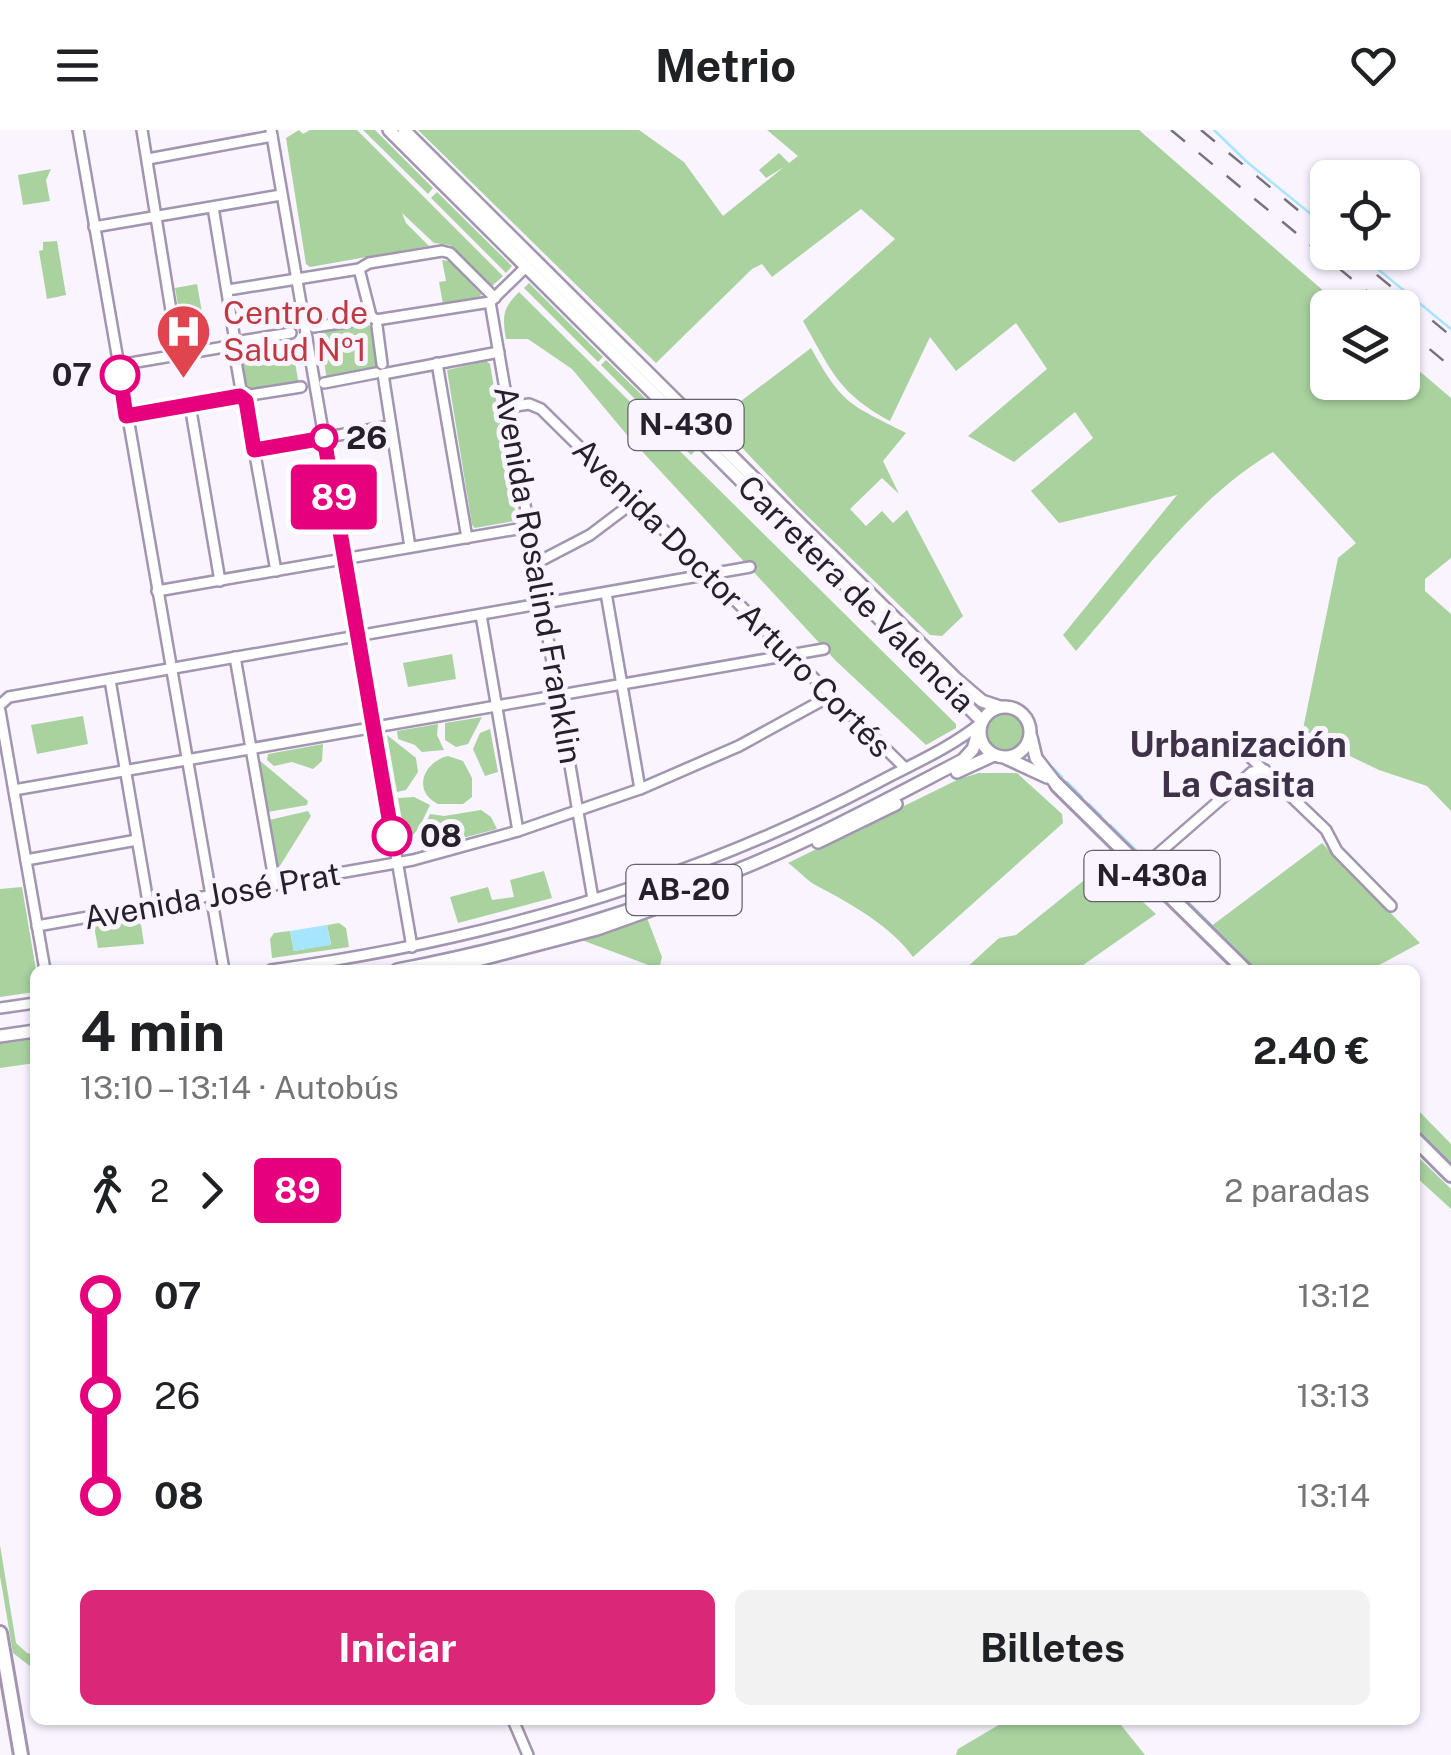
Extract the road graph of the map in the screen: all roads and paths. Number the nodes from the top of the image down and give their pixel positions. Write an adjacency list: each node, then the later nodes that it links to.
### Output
1 (78, 130): 10 (street)
2 (142, 130): 6 (street)
3 (389, 130): 11 (main road, Carretera de Valencia / N-430)
4 (404, 130): 60 (main road, Carretera de Valencia / N-430)
5 (271, 133): 6 (street); 7 (street)
6 (148, 159): 9 (street)
7 (282, 195): 8 (street); 13 (street)
8 (213, 206): 9 (street); 14 (street)
9 (154, 217): 10 (street); 22 (street)
10 (94, 227): 24 (street)
11 (527, 266): 15 (street); 61 (main road, Carretera de Valencia / N-430)
12 (359, 269): 13 (street); 15 (street); 16 (street)
13 (296, 279): 14 (street); 33 (street)
14 (228, 290): 20 (street)
15 (492, 300): 16 (street); 21 (street, Avenida Rosalind Franklin)
16 (368, 317): 18 (street)
17 (376, 326): 25 (street)
18 (314, 327)
19 (291, 333): 20 (street)
20 (237, 343): 22 (street); 28 (street)
21 (499, 352): 23 (street); 30 (street, Avenida Rosalind Franklin)
22 (178, 354): 24 (street)
23 (437, 363): 25 (street); 37 (street)
24 (118, 366): 31 (street)
25 (380, 370): 26 (street); 32 (street)
26 (324, 382)
27 (301, 387): 28 (street)
28 (244, 394): 29 (street); 34 (street)
29 (190, 405): 31 (street); 44 (street)
30 (509, 407): 35 (street, Avenida Doctor Arturo Cortés); 36 (street, Avenida Rosalind Franklin)
31 (126, 416): 45 (street)
32 (390, 426): 33 (street); 38 (street)
33 (324, 438): 34 (street); 39 (street)
34 (254, 450): 42 (street)
35 (635, 500): 40 (street); 43 (street, Avenida Doctor Arturo Cortés)
36 (529, 527): 37 (street); 47 (street, Avenida Rosalind Franklin)
37 (467, 538): 38 (street)
38 (410, 547): 39 (street)
39 (344, 558): 42 (street); 49 (street)
40 (542, 560)
41 (750, 567): 43 (street)
42 (276, 571): 44 (street)
43 (709, 574): 46 (street); 51 (street, Avenida Doctor Arturo Cortés)
44 (220, 580): 45 (street)
45 (157, 590): 53 (street)
46 (606, 593): 47 (street); 55 (street)
47 (542, 604): 48 (street); 57 (street, Avenida Rosalind Franklin)
48 (481, 615): 49 (street); 59 (street)
49 (358, 636): 52 (street); 62 (street)
50 (824, 648): 51 (street)
51 (791, 655): 55 (street); 56 (street, Avenida Doctor Arturo Cortés)
52 (236, 657): 53 (street); 64 (street)
53 (171, 668): 54 (street); 67 (street)
54 (110, 680): 58 (street); 70 (street)
55 (620, 684): 57 (street); 72 (street)
56 (832, 695): 68 (street, Avenida Doctor Arturo Cortés); 72 (street, Avenida José Prat)
57 (558, 696): 59 (street); 74 (street, Avenida Rosalind Franklin)
58 (1, 706): 73 (street)
59 (496, 706): 62 (street); 75 (street)
60 (1000, 707): 61 (main road); 63 (main road)
61 (981, 724): 65 (main road); 68 (street); 90 (main road, AB-20)
62 (373, 728): 64 (street); 78 (street)
63 (1030, 728): 65 (main road); 71 (main road)
64 (250, 750): 67 (street); 80 (street)
65 (1000, 756): 71 (main road); 91 (main road, AB-20)
66 (1252, 759): 69 (street)
67 (188, 761): 70 (street); 81 (street)
68 (905, 768): 82 (street)
69 (1264, 770): 79 (street); 83 (street)
70 (125, 772): 73 (street); 76 (street)
71 (1057, 785): 79 (highway, N-430a)
72 (640, 789): 74 (street, Avenida José Prat)
73 (14, 790): 77 (street)
74 (578, 810): 75 (street, Avenida José Prat); 82 (street, Avenida Rosalind Franklin)
75 (518, 830): 78 (street, Avenida José Prat)
76 (138, 840): 77 (street); 84 (street)
77 (26, 860): 85 (street)
78 (396, 864): 80 (street, Avenida José Prat); 86 (street)
79 (1143, 867): 92 (highway, N-430a)
80 (275, 885): 81 (street, Avenida José Prat)
81 (211, 896): 84 (street, Avenida José Prat); 88 (street)
82 (594, 899): 86 (street)
83 (1391, 906)
84 (149, 908): 85 (street, Avenida José Prat)
85 (37, 926): 87 (street)
86 (412, 947): 89 (street)
87 (44, 965)
88 (223, 965)
89 (302, 965)
90 (420, 965)
91 (457, 965)
92 (1240, 965)
93 (30, 1004): 94 (street)
94 (0, 1008)
95 (30, 1028): 96 (main road)
96 (0, 1032)
97 (1420, 1144): 98 (highway)
98 (1451, 1174)
99 (0, 1633): 101 (highway)
100 (515, 1725): 102 (street)
101 (23, 1751)
102 (528, 1755)

